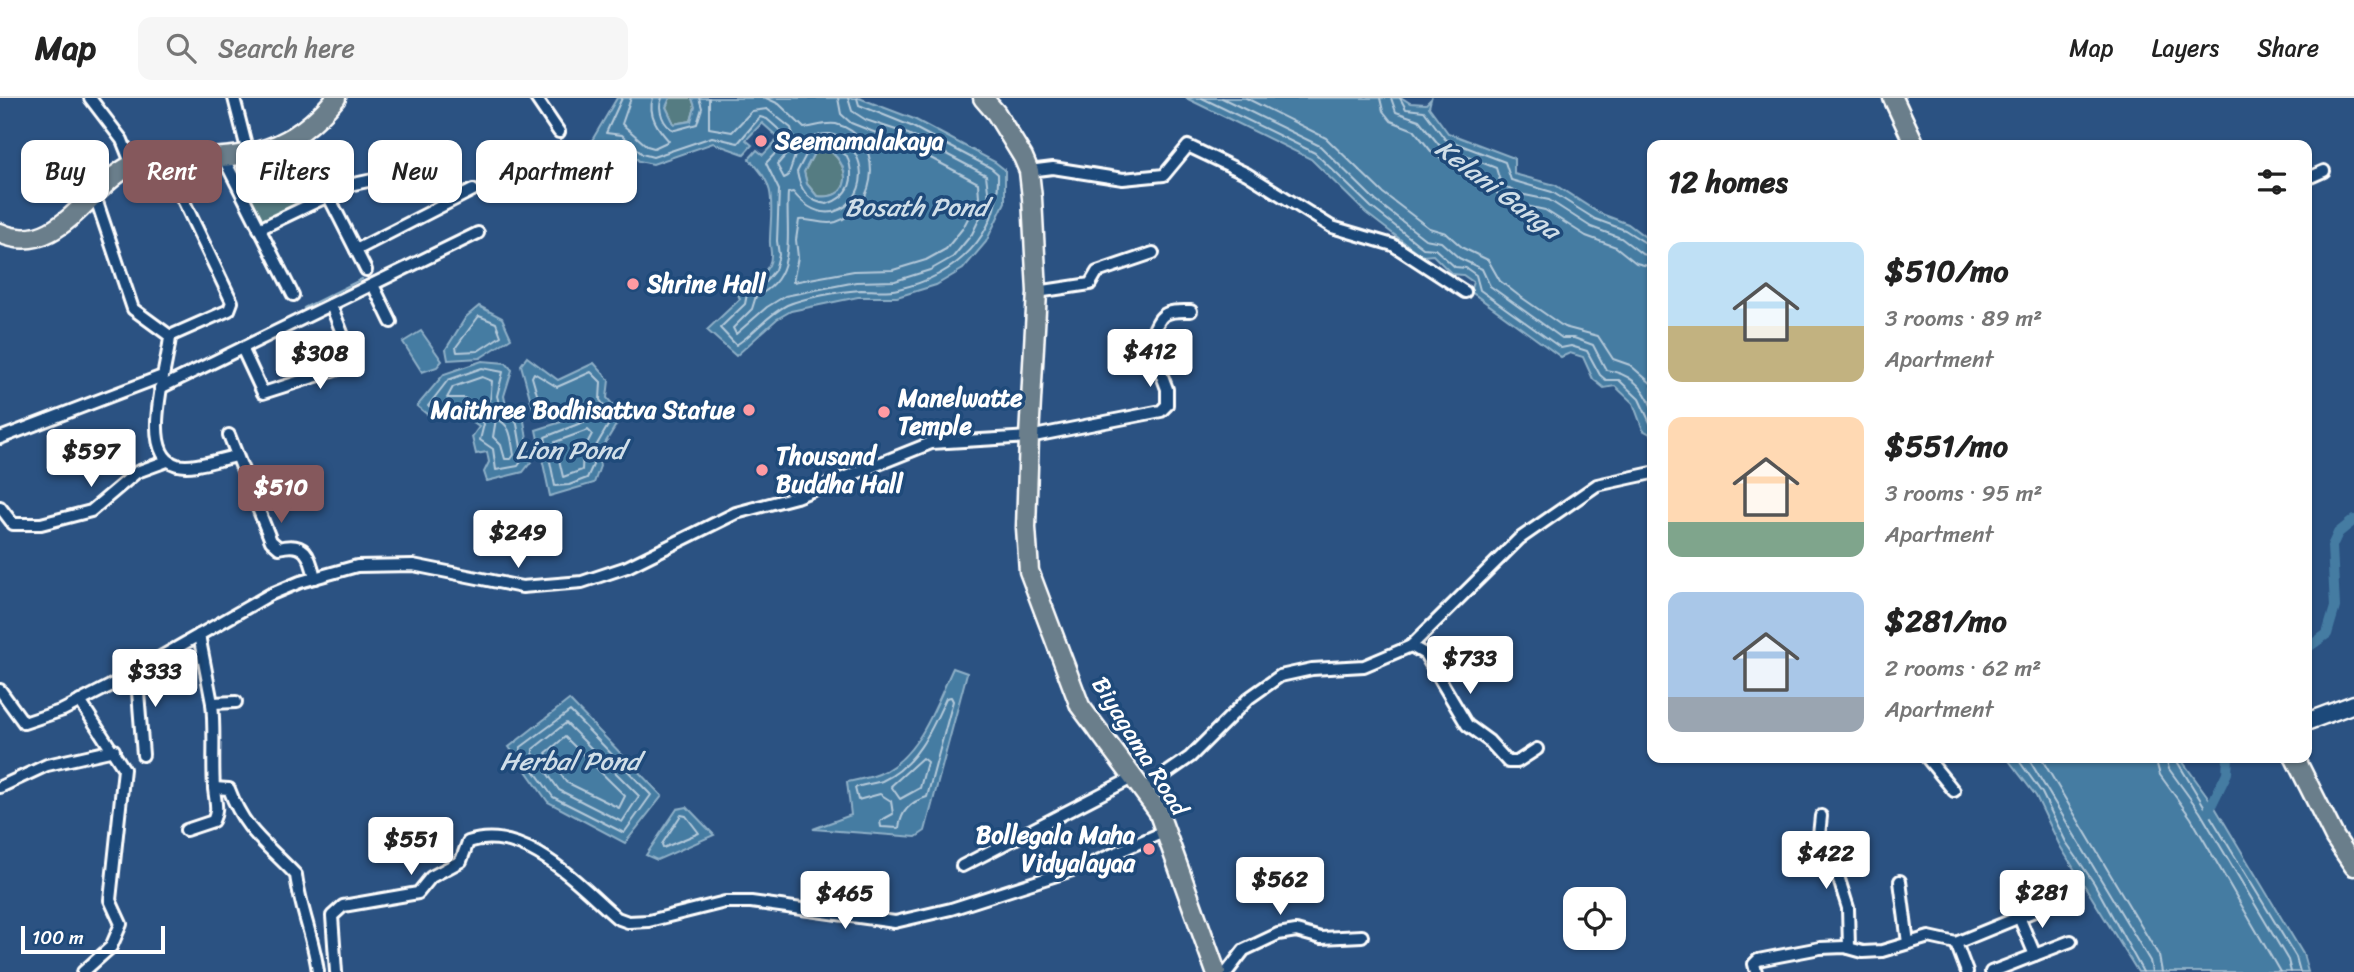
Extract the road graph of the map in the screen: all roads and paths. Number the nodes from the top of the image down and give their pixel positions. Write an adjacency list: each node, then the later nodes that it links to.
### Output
1 (90, 98): 13 (street)
2 (233, 98): 9 (street)
3 (336, 98): 8 (main road)
4 (536, 98): 7 (street)
5 (983, 98): 16 (main road, Biyagama Road)
6 (1892, 98): 12 (main road)
7 (559, 132)
8 (298, 136): 10 (main road); 11 (street)
9 (244, 140)
10 (286, 140)
11 (300, 140)
12 (1913, 140)
13 (123, 142)
14 (236, 155): 15 (main road)
15 (223, 157): 27 (street)
16 (1029, 171): 34 (main road, Biyagama Road); 35 (street)
17 (2324, 171): 19 (street)
18 (123, 173): 20 (main road)
19 (2312, 176)
20 (109, 184)
21 (473, 190): 30 (street)
22 (87, 203): 28 (main road)
23 (97, 203): 40 (street)
24 (185, 203): 40 (street)
25 (308, 203): 27 (street)
26 (332, 203): 30 (street)
27 (259, 229): 36 (street)
28 (0, 233)
29 (478, 233): 33 (street)
30 (356, 250): 32 (street)
31 (1153, 253): 34 (street)
32 (366, 270)
33 (373, 285): 37 (street); 39 (street)
34 (1037, 292): 44 (main road, Biyagama Road)
35 (1465, 292)
36 (293, 295)
37 (331, 305): 41 (street); 41 (street)
38 (1191, 311): 44 (street)
39 (391, 322)
40 (170, 336): 42 (street)
41 (242, 348): 42 (street)
42 (160, 383): 45 (street); 47 (street)
43 (229, 435): 46 (street)
44 (1029, 437): 50 (street); 65 (main road, Biyagama Road)
45 (0, 438)
46 (237, 456): 47 (street); 50 (street)
47 (167, 461): 49 (street)
48 (1647, 474): 52 (street)
49 (0, 507)
50 (315, 578): 51 (street)
51 (200, 635): 53 (street); 56 (street)
52 (1411, 646): 60 (street); 65 (street)
53 (129, 676): 55 (street); 62 (street)
54 (0, 690): 55 (street)
55 (80, 701): 61 (street)
56 (212, 702): 57 (street); 67 (street)
57 (236, 702)
58 (2354, 704): 59 (main road)
59 (2312, 720)
60 (1537, 749)
61 (114, 750): 66 (street); 85 (street)
62 (143, 755)
63 (1931, 763): 68 (street)
64 (2298, 763): 75 (main road)
65 (1137, 785): 71 (main road, Biyagama Road); 74 (street)
66 (0, 787)
67 (214, 788): 70 (street); 86 (street)
68 (1954, 791)
69 (1821, 816): 72 (street)
70 (186, 831)
71 (1166, 831): 87 (street); 88 (main road, Biyagama Road)
72 (1824, 847): 73 (street); 83 (street)
73 (1798, 854)
74 (962, 866)
75 (2354, 866)
76 (1900, 881): 81 (street)
77 (2044, 906): 78 (street)
78 (2019, 917): 82 (street); 84 (street)
79 (1362, 936): 89 (street)
80 (2071, 941): 84 (street)
81 (1908, 943): 82 (street); 83 (street)
82 (1956, 943): 91 (street)
83 (1849, 948): 90 (street)
84 (2035, 955): 92 (street)
85 (82, 972)
86 (318, 972)
87 (336, 972)
88 (1216, 972)
89 (1227, 972)
90 (1756, 972)
91 (1968, 972)
92 (1991, 972)

